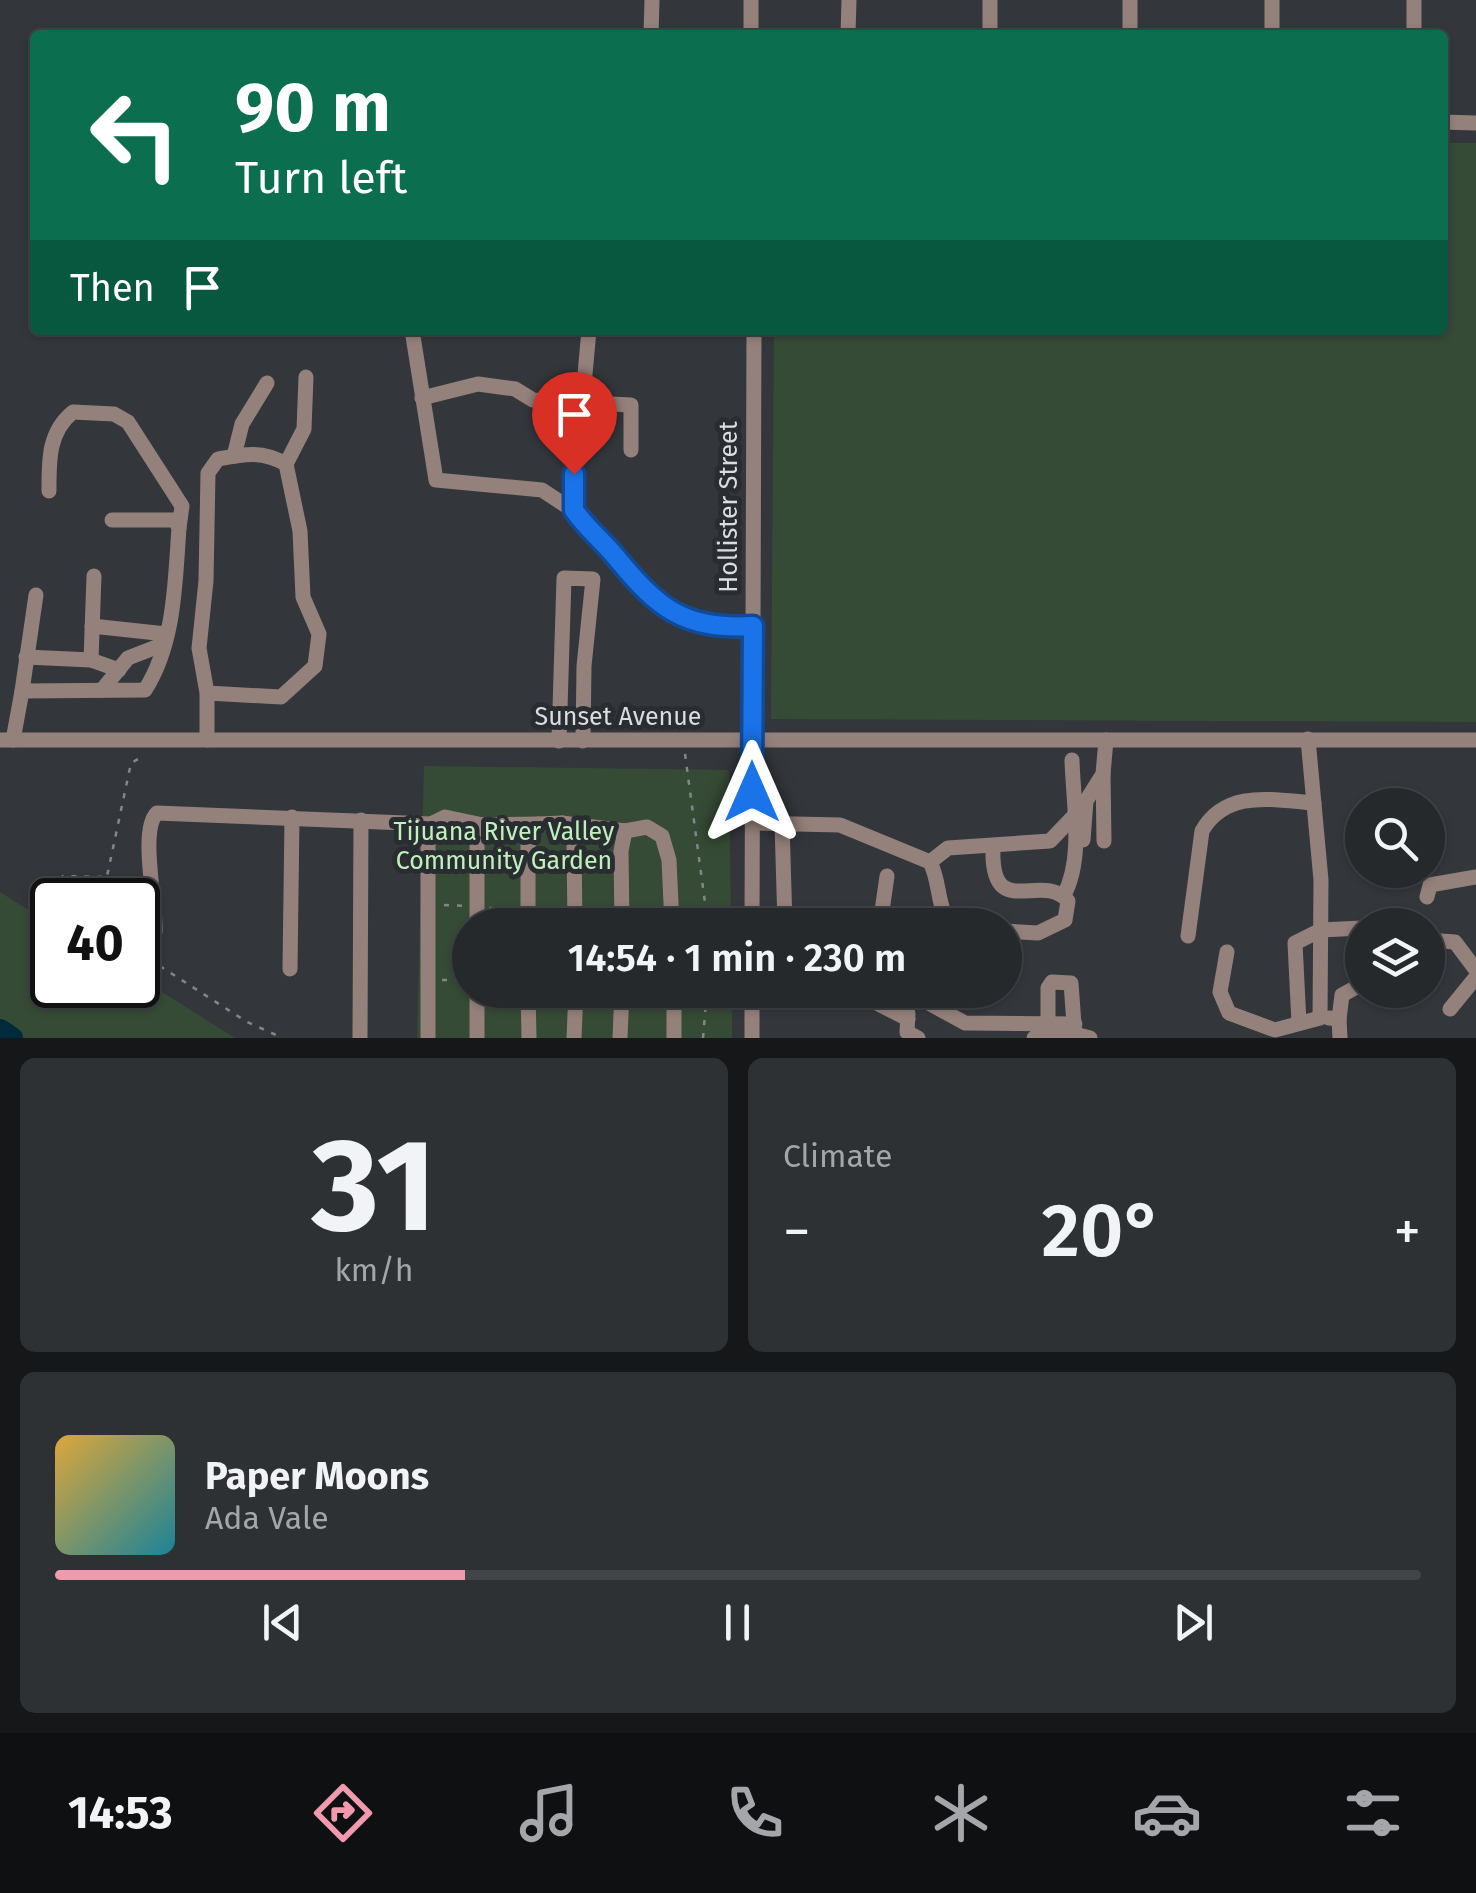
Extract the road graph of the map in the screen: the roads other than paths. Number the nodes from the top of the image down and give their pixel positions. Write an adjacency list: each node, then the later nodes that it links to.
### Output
1 (652, 0): 8 (street)
2 (751, 0): 9 (street)
3 (848, 0): 10 (street)
4 (990, 0): 11 (street)
5 (1130, 0): 12 (street)
6 (1272, 0): 13 (street)
7 (1414, 0): 14 (street)
8 (651, 30)
9 (751, 30)
10 (848, 30)
11 (990, 30)
12 (1130, 30)
13 (1272, 30)
14 (1414, 30)
15 (1448, 122): 16 (street)
16 (1476, 123)
17 (413, 335): 22 (street)
18 (589, 335): 23 (street)
19 (754, 335): 34 (street, Hollister Street)
20 (306, 377): 26 (street)
21 (267, 383): 25 (street)
22 (422, 398): 23 (street); 28 (street)
23 (574, 400): 24 (street); 28 (street)
24 (631, 450)
25 (234, 456): 26 (street); 41 (street)
26 (286, 464): 41 (street)
27 (50, 491): 30 (street)
28 (574, 510): 34 (street)
29 (112, 520): 30 (street)
30 (179, 528): 35 (street)
31 (94, 576): 33 (street)
32 (36, 595): 36 (street)
33 (92, 626): 35 (street); 37 (street)
34 (753, 626): 49 (street, Hollister Street)
35 (165, 639): 38 (street); 39 (street)
36 (26, 657): 37 (street); 40 (street)
37 (90, 660): 38 (street)
38 (119, 670): 39 (street)
39 (102, 690): 40 (street)
40 (22, 692): 43 (street)
41 (208, 693): 44 (street)
42 (1308, 739): 45 (street, Sunset Avenue); 46 (street, Sunset Avenue); 52 (street)
43 (6, 740): 44 (street, Sunset Avenue)
44 (206, 740): 47 (street, Sunset Avenue)
45 (1106, 740): 49 (street, Sunset Avenue); 51 (street)
46 (1476, 740)
47 (559, 741): 48 (street, Sunset Avenue); 48 (street)
48 (583, 741): 49 (street, Sunset Avenue)
49 (752, 741): 56 (street, Hollister Street)
50 (1072, 760): 53 (street)
51 (1104, 774): 63 (street); 65 (street)
52 (1314, 803): 82 (street); 84 (street)
53 (1074, 816): 64 (street); 70 (street)
54 (292, 817): 55 (street); 69 (street); 87 (street)
55 (361, 820): 59 (street); 108 (street)
56 (752, 822): 57 (street); 77 (street, Hollister Street)
57 (782, 822): 66 (street); 78 (street)
58 (562, 823): 60 (street); 62 (street); 74 (street)
59 (432, 824): 61 (street); 109 (street)
60 (538, 824): 61 (street); 73 (street)
61 (483, 825): 72 (street)
62 (625, 831): 75 (street); 76 (street)
63 (1104, 841)
64 (992, 846): 66 (street); 70 (street)
65 (1082, 850)
66 (930, 862): 80 (street)
67 (886, 876): 79 (street)
68 (1476, 877): 71 (street)
69 (150, 878)
70 (1064, 895): 83 (street)
71 (1427, 897)
72 (477, 908)
73 (528, 908)
74 (575, 908)
75 (622, 908)
76 (671, 908)
77 (752, 908)
78 (784, 908)
79 (882, 908)
80 (942, 908)
81 (1345, 929): 82 (street)
82 (1320, 930): 100 (street); 103 (street)
83 (1022, 932)
84 (1188, 936)
85 (1445, 941): 88 (street)
86 (1227, 952): 107 (street)
87 (290, 969)
88 (1476, 974): 99 (street)
89 (1345, 993): 101 (street)
90 (477, 1008): 110 (street)
91 (528, 1008): 111 (street)
92 (575, 1008): 112 (street)
93 (621, 1008): 113 (street)
94 (674, 1008): 114 (street)
95 (752, 1008): 115 (street)
96 (885, 1008): 102 (street)
97 (908, 1008): 102 (street)
98 (937, 1008): 105 (street)
99 (1450, 1009)
100 (1320, 1018): 101 (street); 103 (street)
101 (1338, 1019): 117 (street)
102 (908, 1020): 116 (street)
103 (1299, 1024): 107 (street)
104 (1048, 1025): 105 (street); 106 (street); 106 (street)
105 (1027, 1034): 106 (street)
106 (1079, 1034)
107 (1271, 1034)
108 (360, 1038)
109 (428, 1038)
110 (476, 1038)
111 (528, 1038)
112 (574, 1038)
113 (620, 1038)
114 (674, 1038)
115 (752, 1038)
116 (918, 1038)
117 (1340, 1038)

